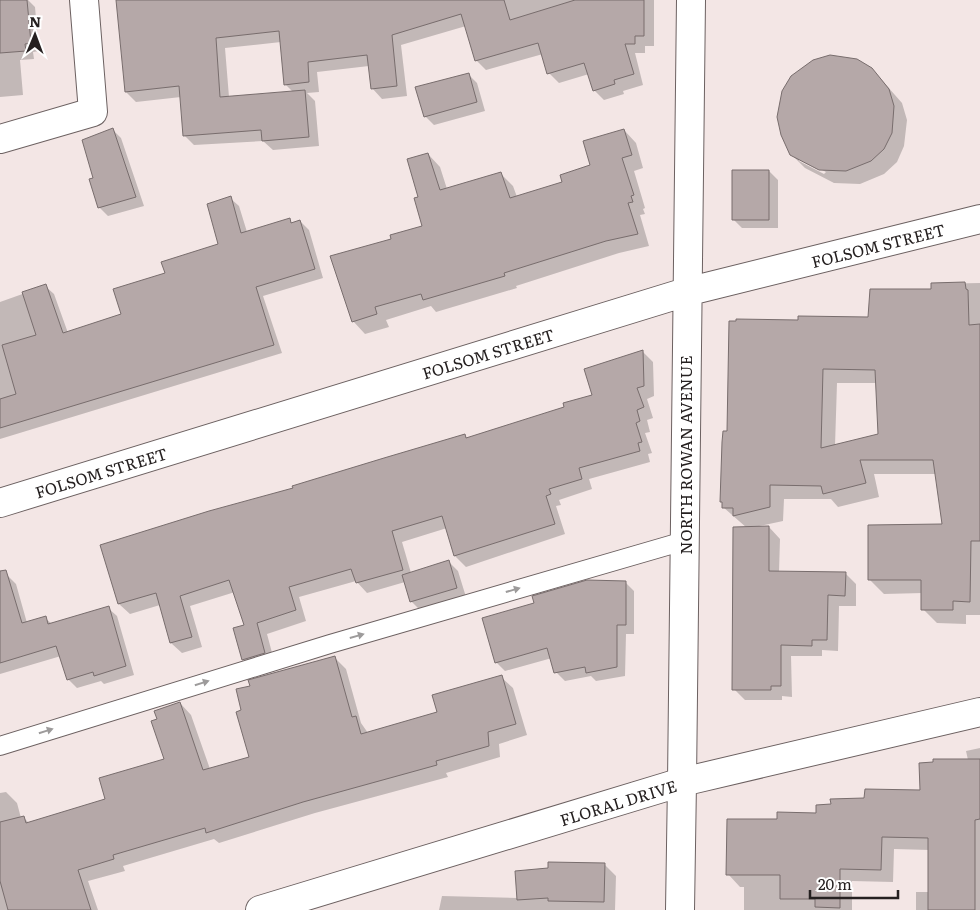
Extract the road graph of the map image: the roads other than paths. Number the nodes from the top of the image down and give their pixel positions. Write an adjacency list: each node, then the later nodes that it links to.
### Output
1 (84, 0): 3 (street)
2 (690, 0): 5 (street, NORTH ROWAN AVENUE)
3 (0, 140)
4 (980, 219): 5 (street, FOLSOM STREET)
5 (686, 292): 6 (street, FOLSOM STREET); 7 (street, NORTH ROWAN AVENUE)
6 (0, 504)
7 (684, 541): 9 (lane, one-way to 7); 10 (street, NORTH ROWAN AVENUE)
8 (980, 712): 10 (street, FLORAL DRIVE)
9 (0, 746)
10 (682, 782): 11 (street, FLORAL DRIVE); 12 (street, NORTH ROWAN AVENUE)
11 (260, 910)
12 (680, 910)

